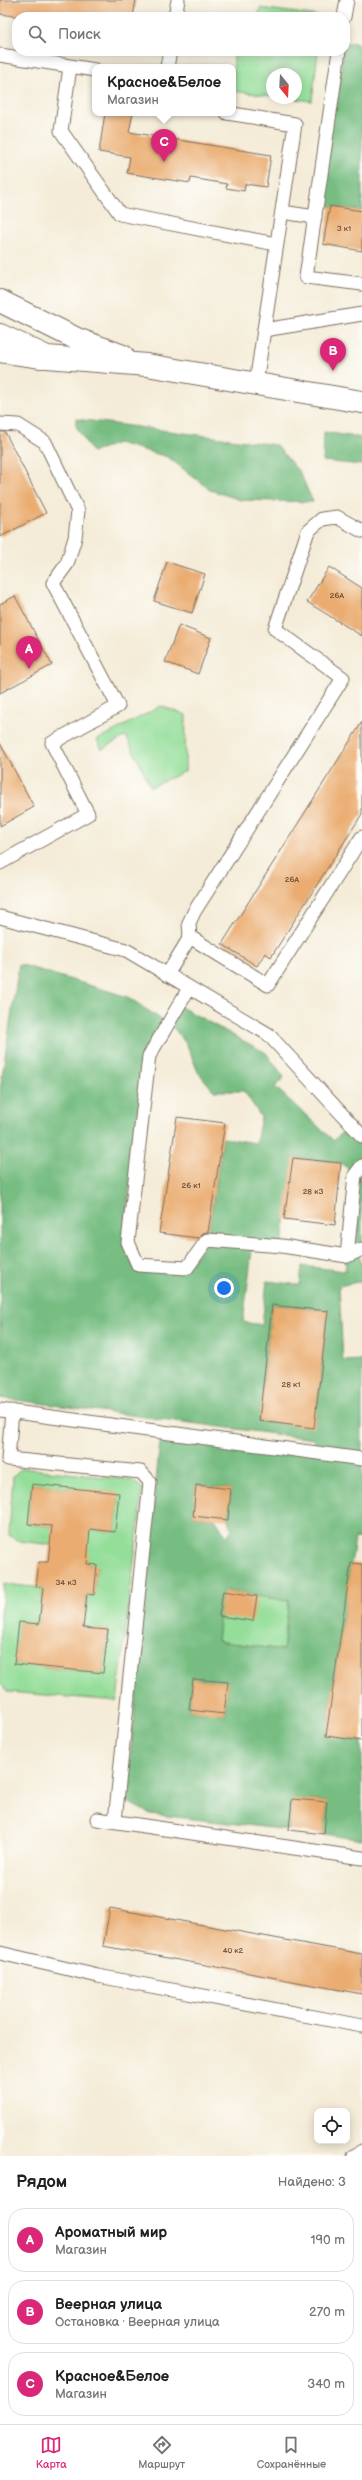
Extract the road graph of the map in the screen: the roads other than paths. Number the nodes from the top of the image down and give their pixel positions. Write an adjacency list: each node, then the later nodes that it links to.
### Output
1 (178, 0): 3 (lane)
2 (347, 0): 4 (lane)
3 (176, 12)
4 (345, 12)
5 (0, 55): 7 (lane)
6 (338, 56): 11 (lane)
7 (70, 67): 8 (lane); 12 (lane)
8 (92, 70)
9 (236, 114): 10 (lane)
10 (282, 212): 11 (lane); 12 (lane)
11 (315, 217): 13 (lane)
12 (276, 244): 16 (lane)
13 (362, 284)
14 (0, 301): 20 (street)
15 (362, 314): 16 (lane)
16 (264, 330): 21 (lane)
17 (0, 335): 19 (street)
18 (0, 351): 19 (street)
19 (47, 357): 20 (street)
20 (147, 365): 21 (street)
21 (256, 383): 22 (street)
22 (362, 402)
23 (0, 424): 26 (lane)
24 (362, 531): 28 (lane)
25 (362, 837): 28 (lane)
26 (0, 863)
27 (0, 917): 29 (lane)
28 (190, 937): 29 (lane)
29 (167, 975): 30 (lane)
30 (189, 988): 31 (lane); 34 (lane)
31 (362, 1136)
32 (362, 1166): 34 (lane)
33 (362, 1249): 34 (lane)
34 (347, 1256)
35 (6, 1411): 36 (lane); 38 (lane)
36 (362, 1459)
37 (97, 1819): 38 (lane)
38 (116, 1821): 39 (lane)
39 (362, 1858)
40 (0, 1953): 41 (lane)
41 (362, 2026)
42 (362, 2151): 43 (lane)
43 (354, 2156)

